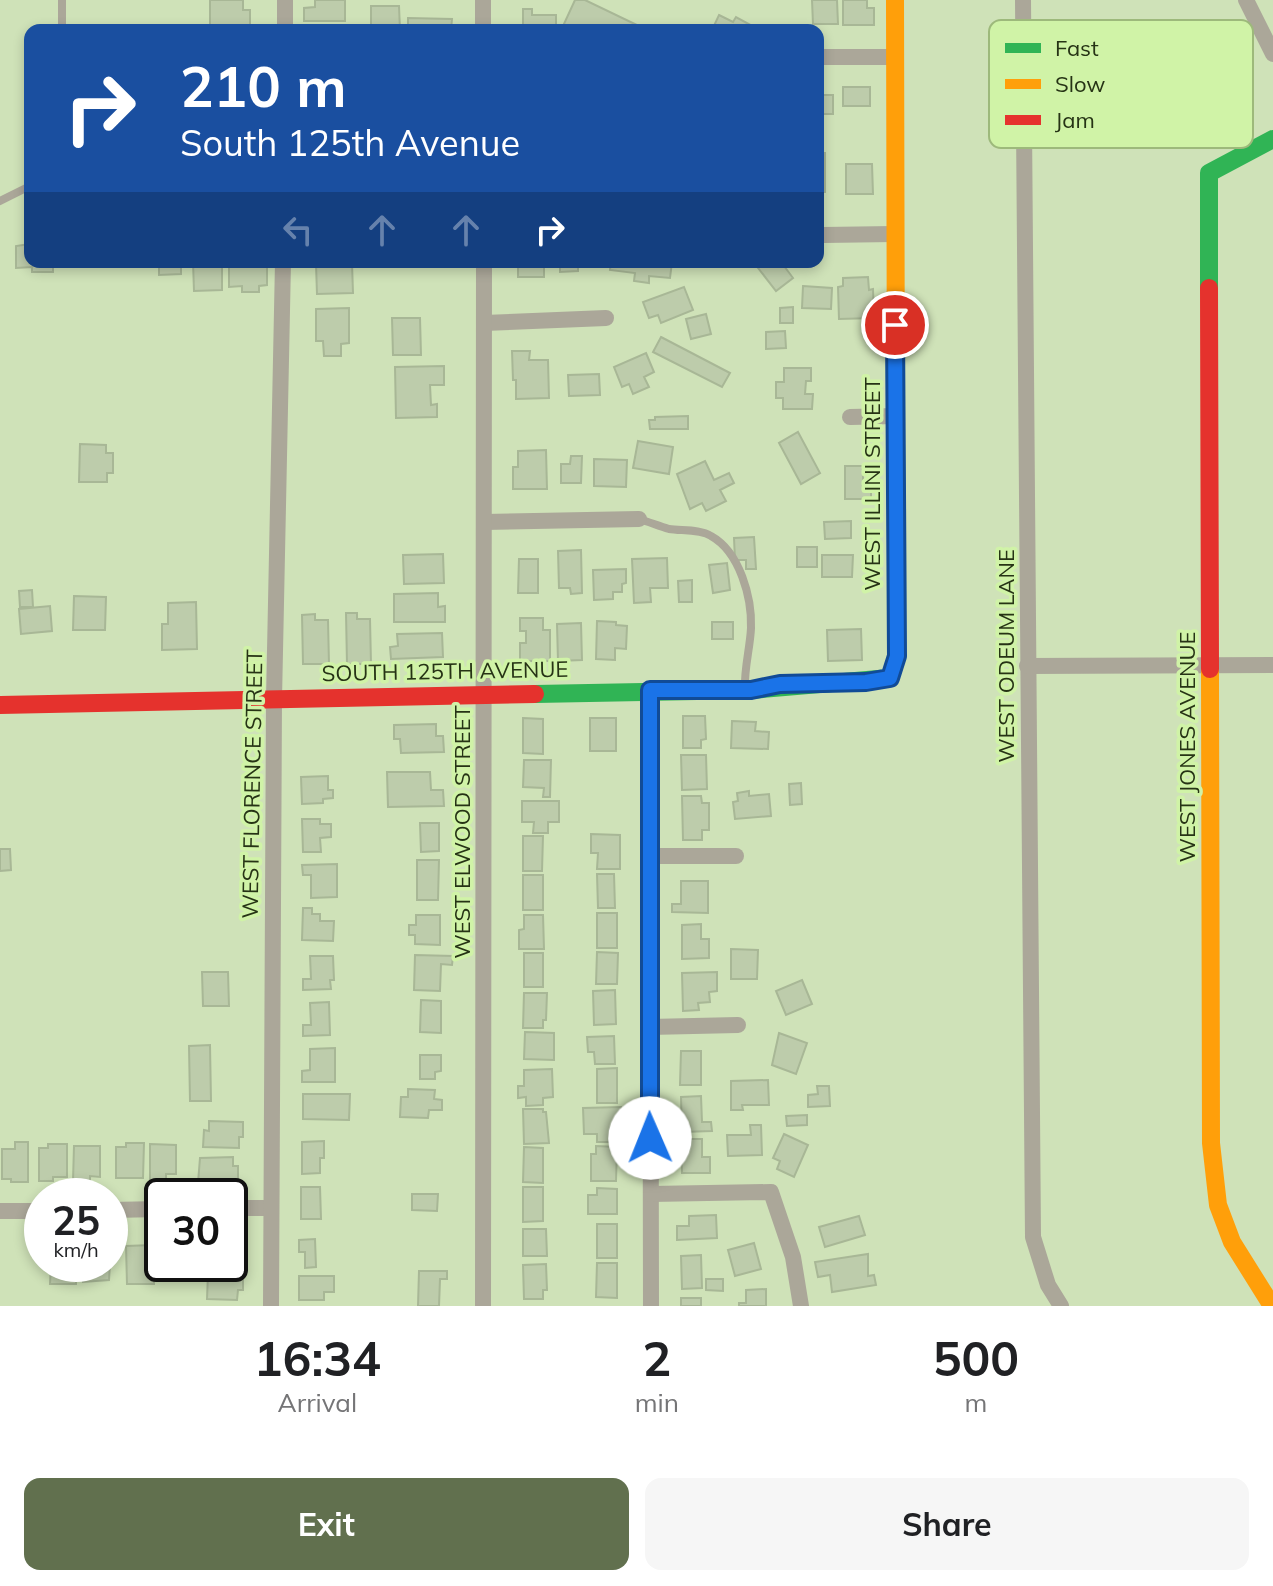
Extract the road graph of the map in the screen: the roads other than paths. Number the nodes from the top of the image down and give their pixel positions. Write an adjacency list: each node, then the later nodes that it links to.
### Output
1 (62, 0): 8 (lane)
2 (285, 0): 9 (street)
3 (483, 0): 10 (street)
4 (895, 0): 13 (street, WEST ILLINI STREET)
5 (1023, 0): 7 (street, WEST ODEUM LANE)
6 (1246, 0): 11 (street)
7 (1023, 20)
8 (62, 24)
9 (285, 24)
10 (483, 24)
11 (1273, 54)
12 (824, 57): 13 (street)
13 (894, 57): 18 (street, WEST ILLINI STREET)
14 (1273, 139): 30 (street, WEST JONES AVENUE)
15 (1024, 148): 29 (street, WEST ODEUM LANE)
16 (24, 189): 17 (lane)
17 (0, 201)
18 (894, 234): 19 (street); 24 (street, WEST ILLINI STREET)
19 (824, 235)
20 (283, 268): 35 (street, WEST FLORENCE STREET)
21 (484, 268): 23 (street, WEST ELWOOD STREET)
22 (606, 318): 23 (street)
23 (484, 323): 27 (street, WEST ELWOOD STREET)
24 (896, 416): 25 (street); 31 (street, WEST ILLINI STREET)
25 (850, 417)
26 (639, 519): 27 (street); 33 (lane)
27 (484, 522): 34 (street, WEST ELWOOD STREET)
28 (1273, 665): 30 (street)
29 (1027, 666): 30 (street); 50 (street, WEST ODEUM LANE)
30 (1211, 666): 51 (street, WEST JONES AVENUE)
31 (890, 678): 33 (street, SOUTH 125TH AVENUE)
32 (650, 690): 33 (street, SOUTH 125TH AVENUE); 34 (street, SOUTH 125TH AVENUE); 37 (street)
33 (745, 690)
34 (484, 694): 35 (street, SOUTH 125TH AVENUE); 47 (street, WEST ELWOOD STREET)
35 (274, 700): 36 (street, SOUTH 125TH AVENUE); 43 (street, WEST FLORENCE STREET)
36 (0, 705)
37 (650, 856): 38 (street); 40 (street)
38 (736, 856)
39 (738, 1025): 40 (street)
40 (649, 1027): 41 (street)
41 (651, 1194): 48 (street); 49 (street)
42 (248, 1208): 43 (street)
43 (271, 1208): 46 (street, WEST FLORENCE STREET)
44 (0, 1211): 45 (street)
45 (24, 1211)
46 (271, 1306)
47 (483, 1306)
48 (651, 1306)
49 (801, 1306)
50 (1061, 1306)
51 (1272, 1306)

